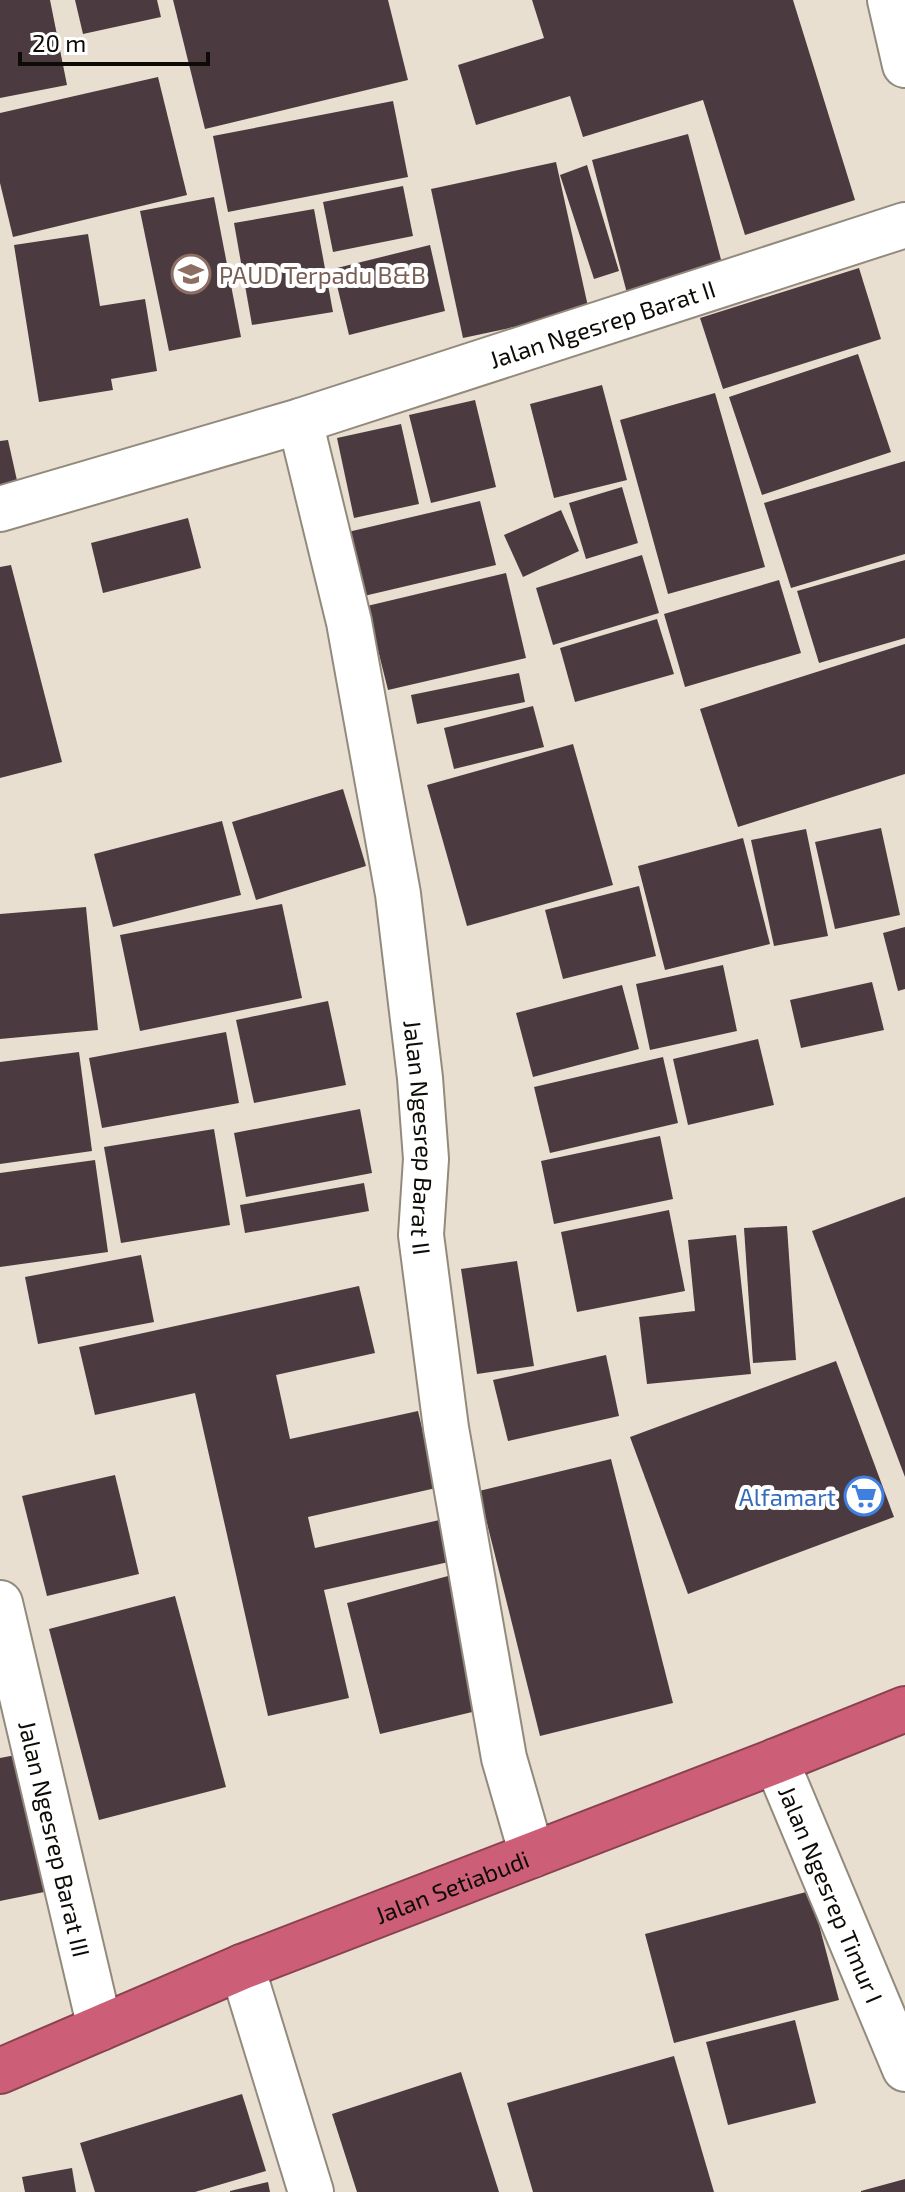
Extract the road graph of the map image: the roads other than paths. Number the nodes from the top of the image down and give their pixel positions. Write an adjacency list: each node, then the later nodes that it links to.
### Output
1 (890, 0): 2 (street)
2 (905, 65)
3 (905, 225): 4 (street, Jalan Ngesrep Barat II)
4 (300, 421): 5 (street, Jalan Ngesrep Barat II); 9 (street, Jalan Ngesrep Barat II)
5 (0, 509)
6 (0, 1603): 11 (street, Jalan Ngesrep Barat III)
7 (905, 1709): 8 (highway, Jalan Setiabudi)
8 (776, 1761): 9 (highway, Jalan Setiabudi); 12 (street, Jalan Ngesrep Timur I)
9 (532, 1855): 10 (highway, Jalan Setiabudi)
10 (242, 1967): 11 (highway, Jalan Setiabudi); 14 (street)
11 (100, 2028): 13 (highway, Jalan Setiabudi)
12 (905, 2069)
13 (0, 2071)
14 (311, 2192)

